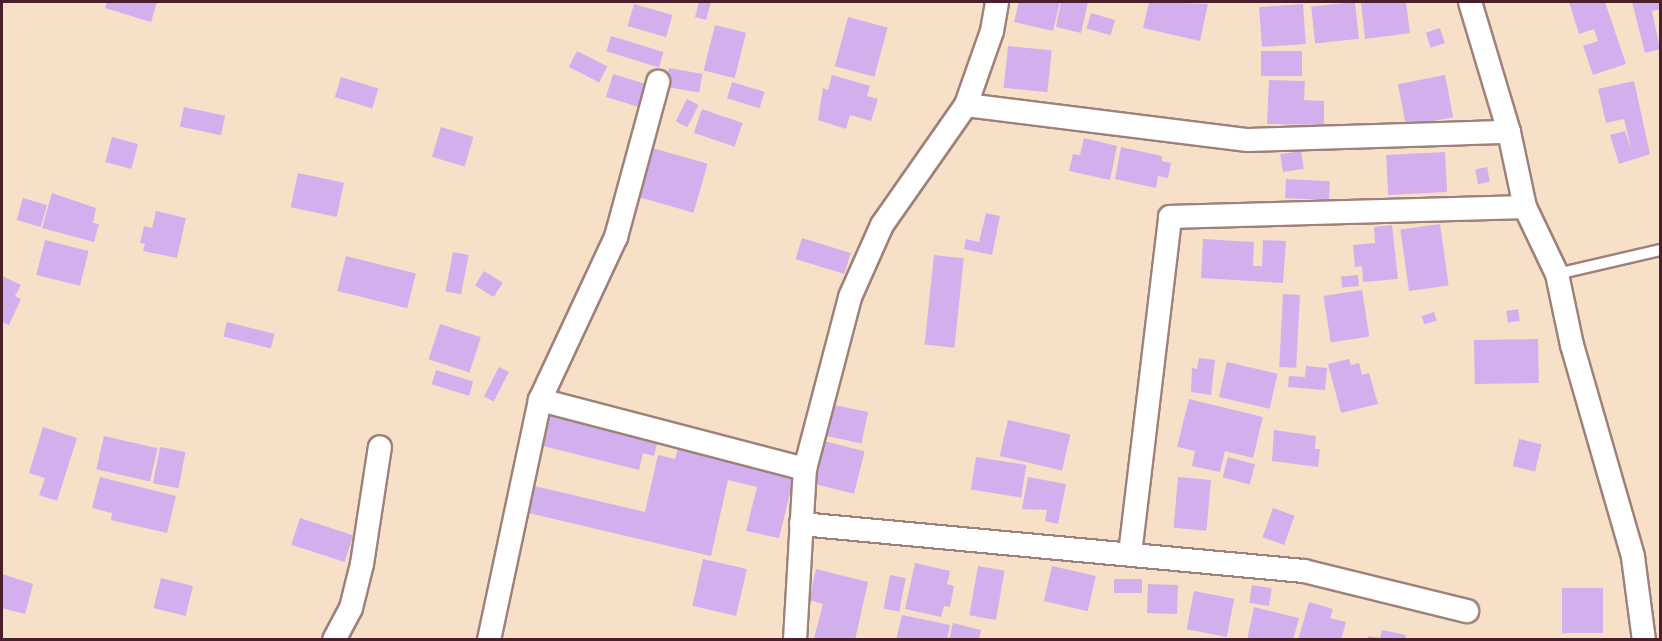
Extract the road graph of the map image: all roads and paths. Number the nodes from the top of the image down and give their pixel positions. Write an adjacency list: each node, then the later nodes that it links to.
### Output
1 (997, 2): 4 (street)
2 (1470, 2): 5 (street)
3 (658, 82): 9 (street)
4 (966, 105): 5 (street); 11 (street)
5 (1509, 132): 6 (street)
6 (1525, 207): 8 (street); 13 (street)
7 (1660, 250): 8 (lane)
8 (1557, 274): 18 (street)
9 (540, 400): 11 (street); 16 (street)
10 (380, 447): 15 (street)
11 (805, 469): 12 (street)
12 (801, 524): 13 (street); 17 (street)
13 (1130, 554): 14 (street)
14 (1467, 611)
15 (334, 639)
16 (489, 639)
17 (795, 639)
18 (1644, 639)

